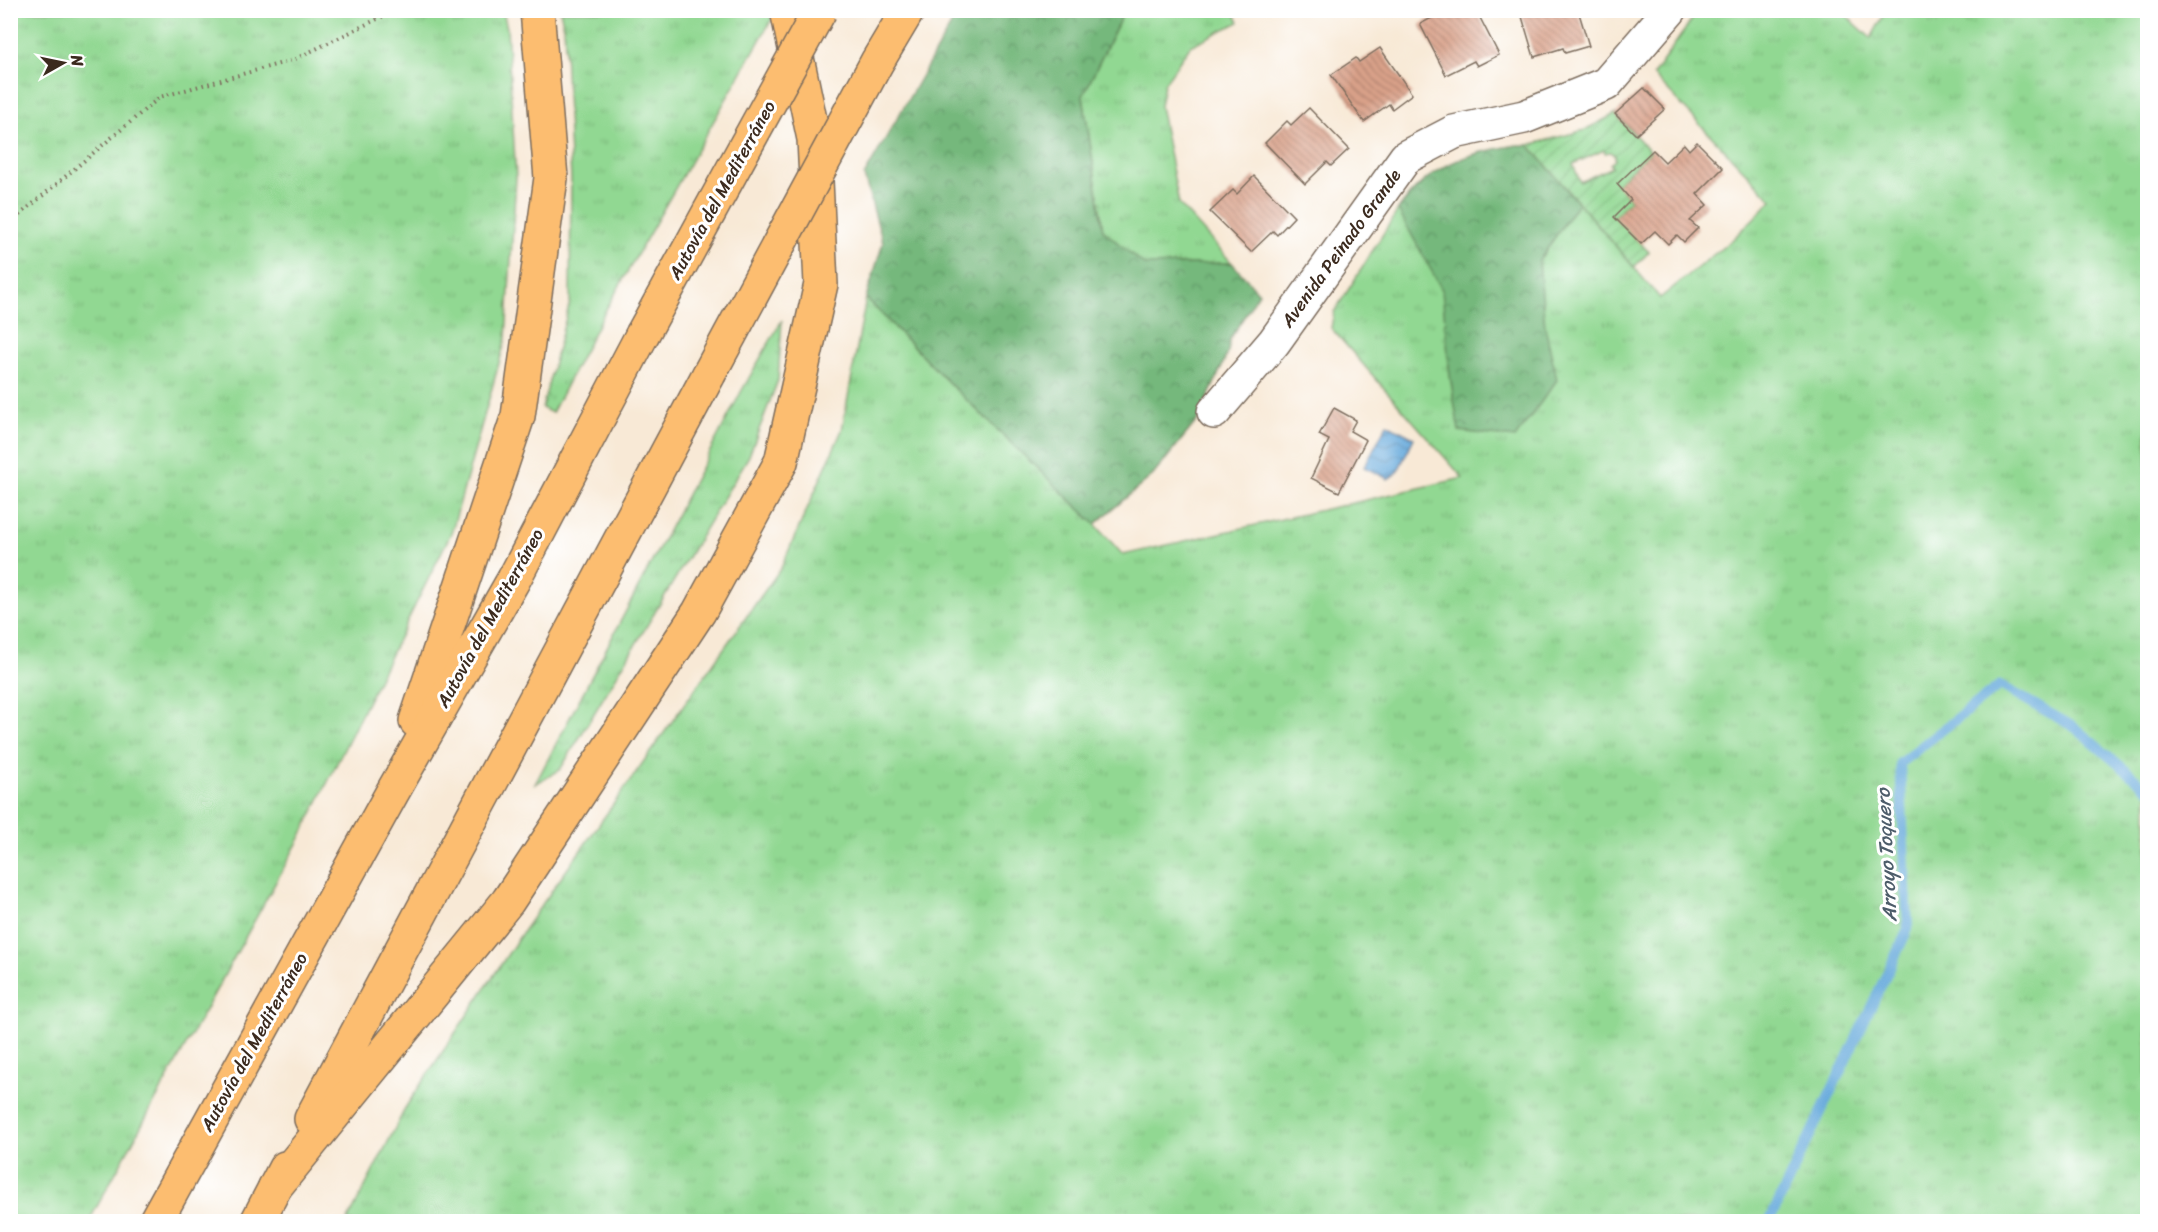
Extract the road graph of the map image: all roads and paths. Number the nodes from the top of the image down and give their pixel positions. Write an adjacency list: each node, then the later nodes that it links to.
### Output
1 (396, 10): 7 (path)
2 (537, 10): 9 (highway)
3 (787, 10): 10 (highway)
4 (820, 10): 9 (highway, Autovía del Mediterráneo, bridge)
5 (908, 10): 10 (highway, bridge)
6 (1670, 10): 8 (street, Avenida Peinado Grande)
7 (10, 223)
8 (1214, 412)
9 (392, 793): 11 (highway, Autovía del Mediterráneo)
10 (275, 1187): 12 (highway)
11 (155, 1221)
12 (256, 1221)

